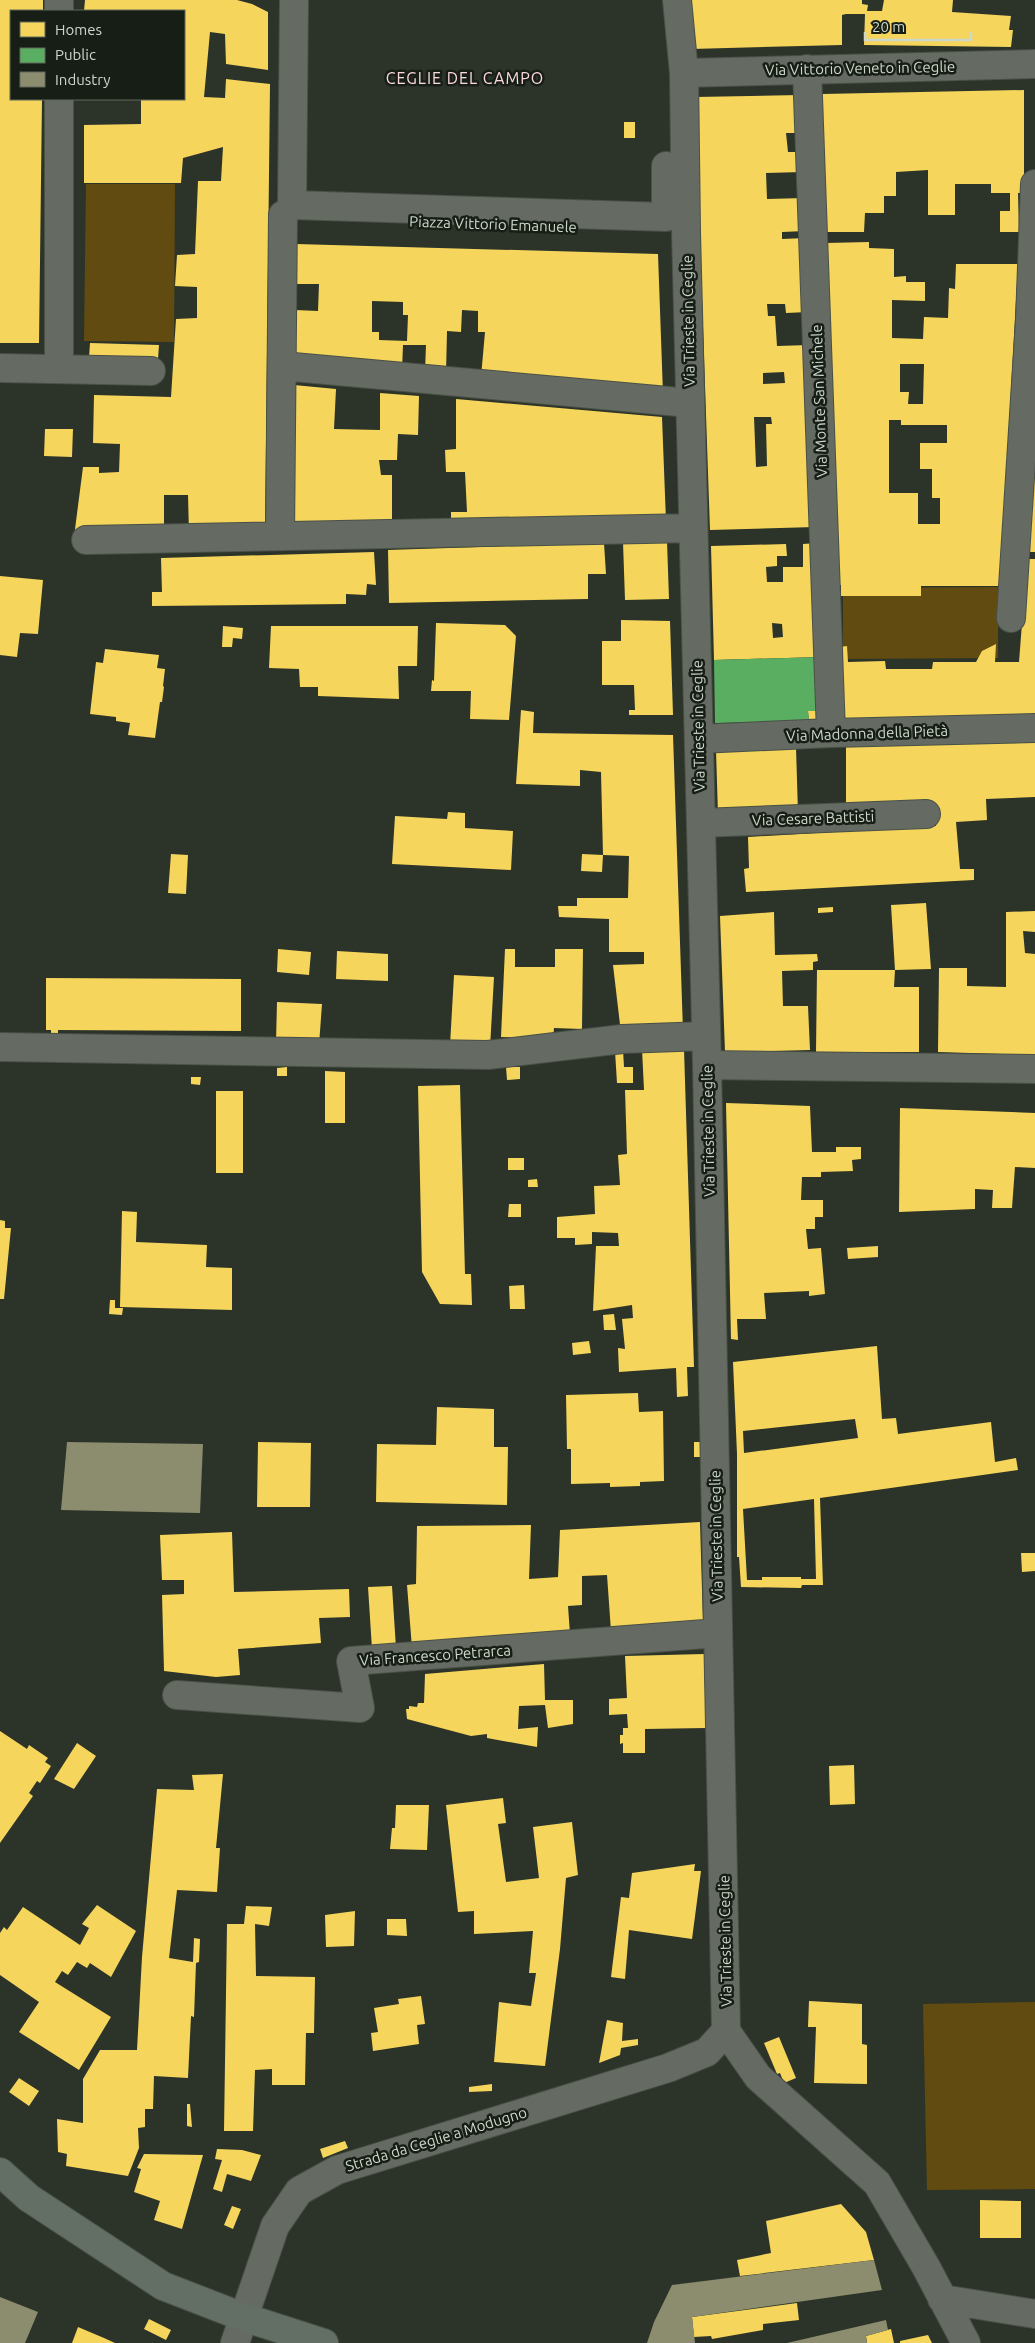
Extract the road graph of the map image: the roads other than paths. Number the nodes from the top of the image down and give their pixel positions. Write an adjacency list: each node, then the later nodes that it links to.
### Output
1 (282, 0): 10 (street)
2 (294, 0): 3 (street)
3 (664, 0)
4 (678, 0): 7 (street)
5 (1035, 64): 6 (street, Via Vittorio Veneto in Ceglie)
6 (807, 69): 7 (street, Via Vittorio Veneto in Ceglie); 22 (street, Via Monte San Michele)
7 (684, 73): 11 (street)
8 (59, 100): 14 (street)
9 (1035, 184): 20 (street)
10 (283, 215): 11 (street, Piazza Vittorio Emanuele); 12 (street)
11 (686, 232): 16 (street, Via Trieste in Ceglie)
12 (282, 366): 16 (street); 18 (street)
13 (0, 368): 14 (street)
14 (59, 369): 15 (street)
15 (152, 370)
16 (690, 403): 17 (street, Via Trieste in Ceglie)
17 (693, 528): 18 (street); 23 (street, Via Trieste in Ceglie)
18 (280, 536): 19 (street)
19 (86, 540)
20 (1011, 618)
21 (1035, 728): 22 (street, Via Madonna della Pietà)
22 (831, 733): 23 (street, Via Madonna della Pietà)
23 (699, 739): 25 (street, Via Trieste in Ceglie)
24 (926, 814): 25 (street, Via Cesare Battisti)
25 (701, 823): 26 (street, Via Trieste in Ceglie)
26 (706, 1036): 27 (street); 28 (street, Via Trieste in Ceglie)
27 (0, 1047)
28 (707, 1065): 29 (street); 30 (street, Via Trieste in Ceglie)
29 (1035, 1069)
30 (718, 1633): 31 (street, Via Francesco Petrarca); 32 (street, Via Trieste in Ceglie)
31 (176, 1695)
32 (726, 2031): 34 (street); 36 (street, Strada da Ceglie a Modugno)
33 (0, 2172): 36 (main road)
34 (942, 2299): 35 (street); 39 (street)
35 (1035, 2314)
36 (244, 2317): 37 (street, Strada da Ceglie a Modugno); 38 (main road)
37 (236, 2343)
38 (324, 2343)
39 (966, 2343)

